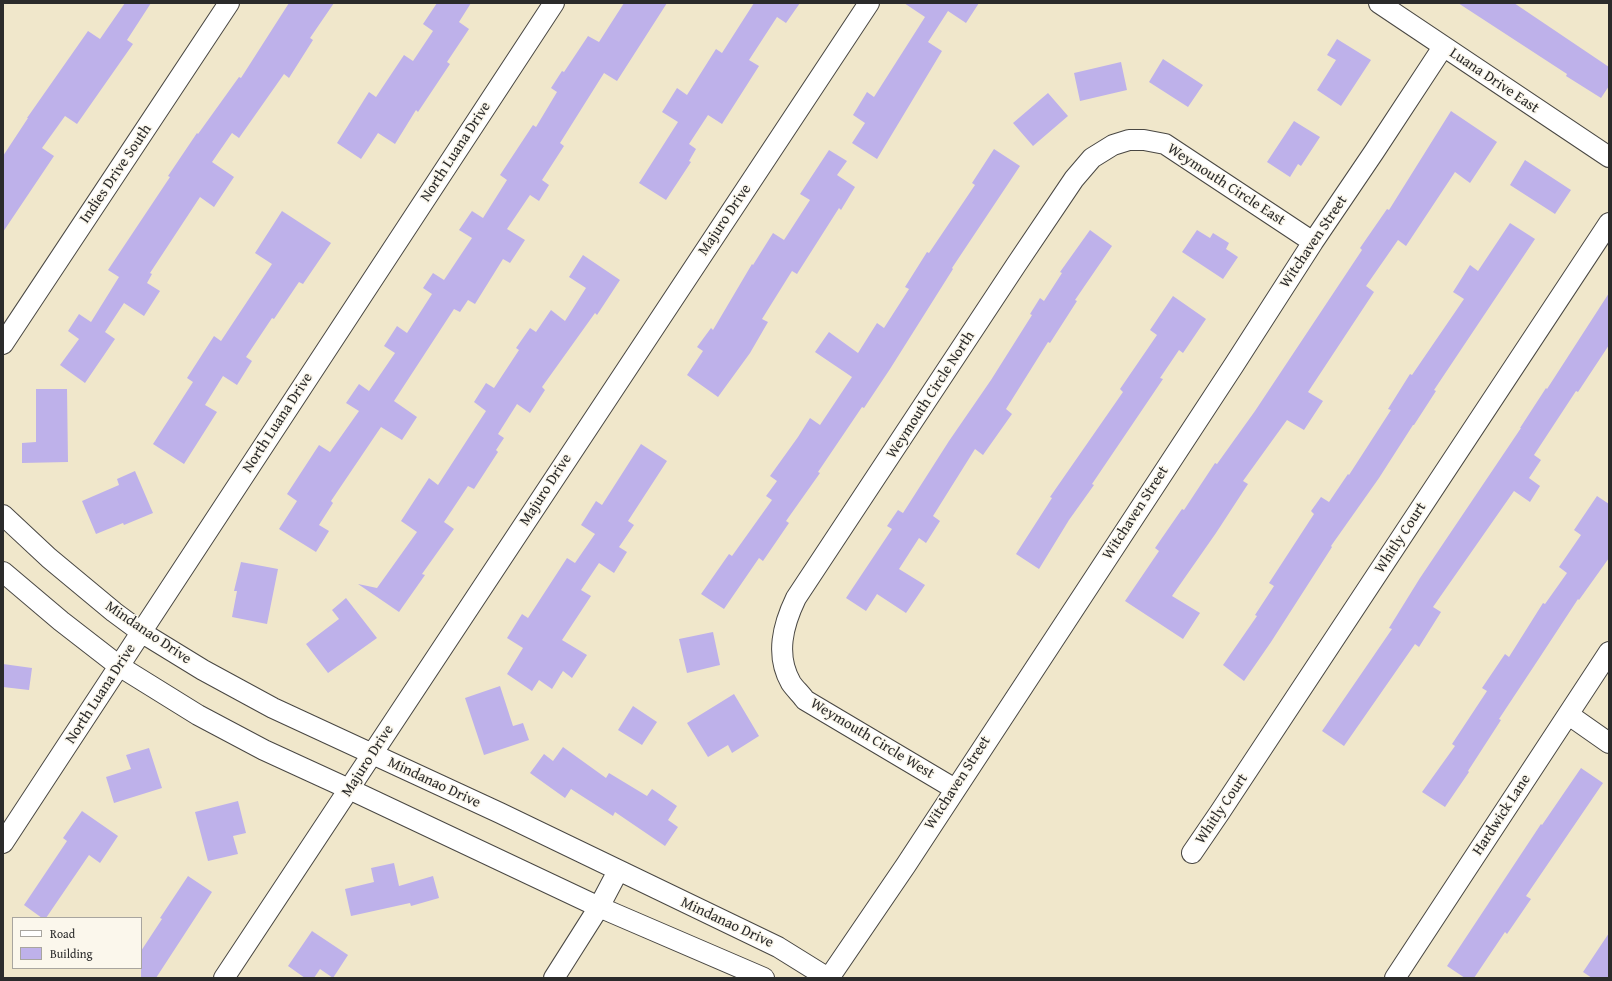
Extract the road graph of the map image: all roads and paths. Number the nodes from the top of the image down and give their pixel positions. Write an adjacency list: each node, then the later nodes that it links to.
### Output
1 (229, 3): 10 (street, Indies Drive South)
2 (554, 3): 13 (street, North Luana Drive)
3 (869, 3): 19 (street, Majuro Drive)
4 (1379, 3): 5 (street, Luana Drive East)
5 (1443, 47): 6 (street, Luana Drive East); 9 (street, Witchaven Street)
6 (1609, 157)
7 (1092, 158): 9 (street, Weymouth Circle East); 14 (street, Weymouth Circle North)
8 (1609, 223): 23 (street, Whitly Court)
9 (1313, 242): 21 (street, Witchaven Street)
10 (3, 344)
11 (3, 515): 13 (street, Mindanao Drive)
12 (3, 572): 16 (street)
13 (141, 632): 16 (street, North Luana Drive); 19 (street, Mindanao Drive)
14 (782, 639): 21 (street, Weymouth Circle West)
15 (1609, 652): 17 (street, Hardwick Lane)
16 (119, 666): 20 (street); 22 (street, North Luana Drive)
17 (1569, 715): 18 (street); 30 (street, Hardwick Lane)
18 (1609, 743)
19 (372, 754): 20 (street, Majuro Drive); 24 (street, Mindanao Drive)
20 (349, 789): 25 (street); 26 (street, Majuro Drive)
21 (955, 789): 29 (street, Witchaven Street)
22 (3, 843)
23 (1192, 853)
24 (618, 871): 25 (street); 29 (street, Mindanao Drive)
25 (599, 907): 27 (street); 28 (street)
26 (224, 978)
27 (554, 978)
28 (764, 978)
29 (829, 978)
30 (1395, 978)

